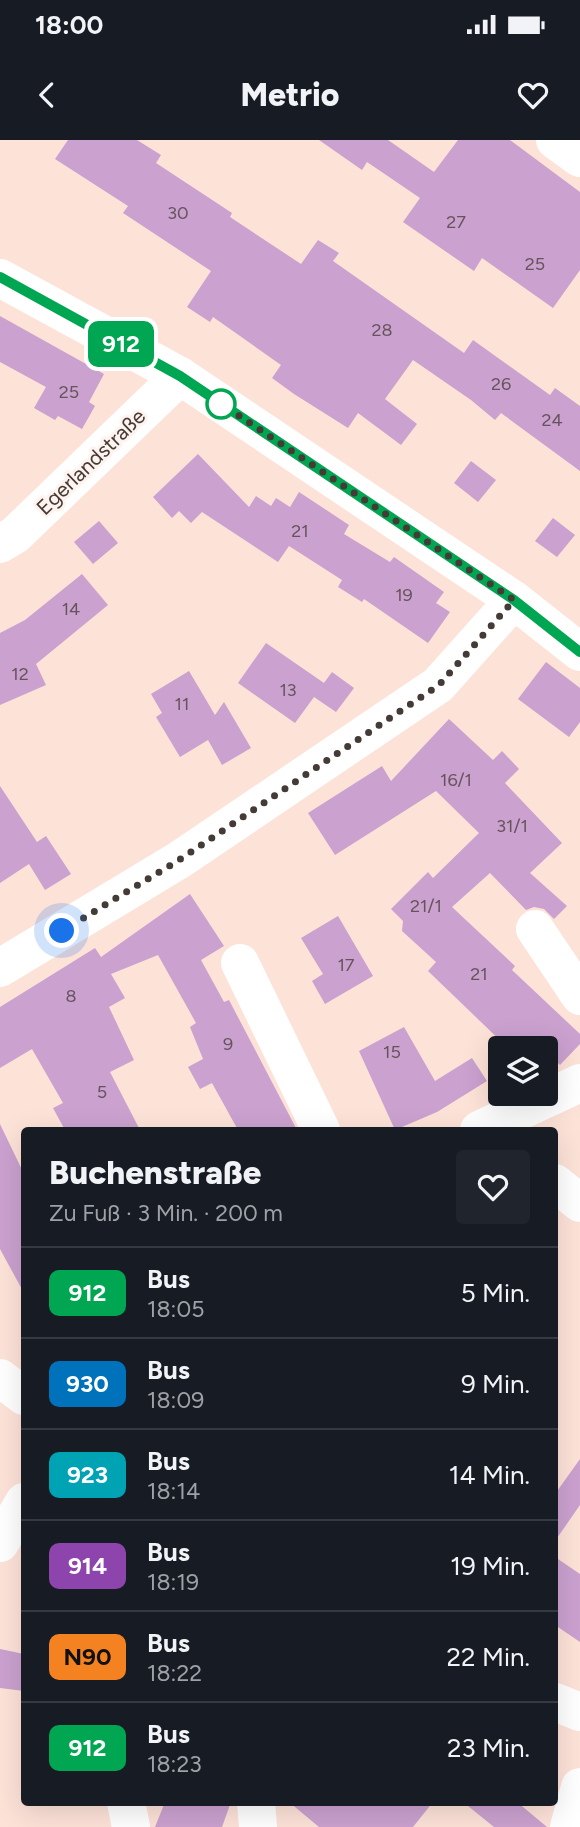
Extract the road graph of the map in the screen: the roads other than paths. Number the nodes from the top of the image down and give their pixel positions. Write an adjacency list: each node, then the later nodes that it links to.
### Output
1 (555, 140): 2 (street)
2 (580, 158)
3 (0, 278): 4 (street)
4 (180, 376): 5 (street, Egerlandstraße); 6 (street)
5 (0, 544)
6 (514, 600): 7 (street); 10 (street)
7 (580, 652)
8 (534, 929): 11 (street)
9 (240, 963): 13 (street)
10 (0, 968)
11 (580, 996)
12 (580, 1083): 14 (street)
13 (320, 1127)
14 (489, 1127)
15 (558, 1185): 16 (street)
16 (580, 1203)
17 (21, 1366): 18 (street)
18 (0, 1377): 19 (street)
19 (21, 1394)
20 (21, 1507): 21 (street)
21 (0, 1543)
22 (558, 1703): 23 (street)
23 (580, 1712)
24 (580, 1787): 29 (street)
25 (127, 1806): 27 (street)
26 (256, 1806): 28 (street)
27 (131, 1827)
28 (258, 1827)
29 (569, 1827)

